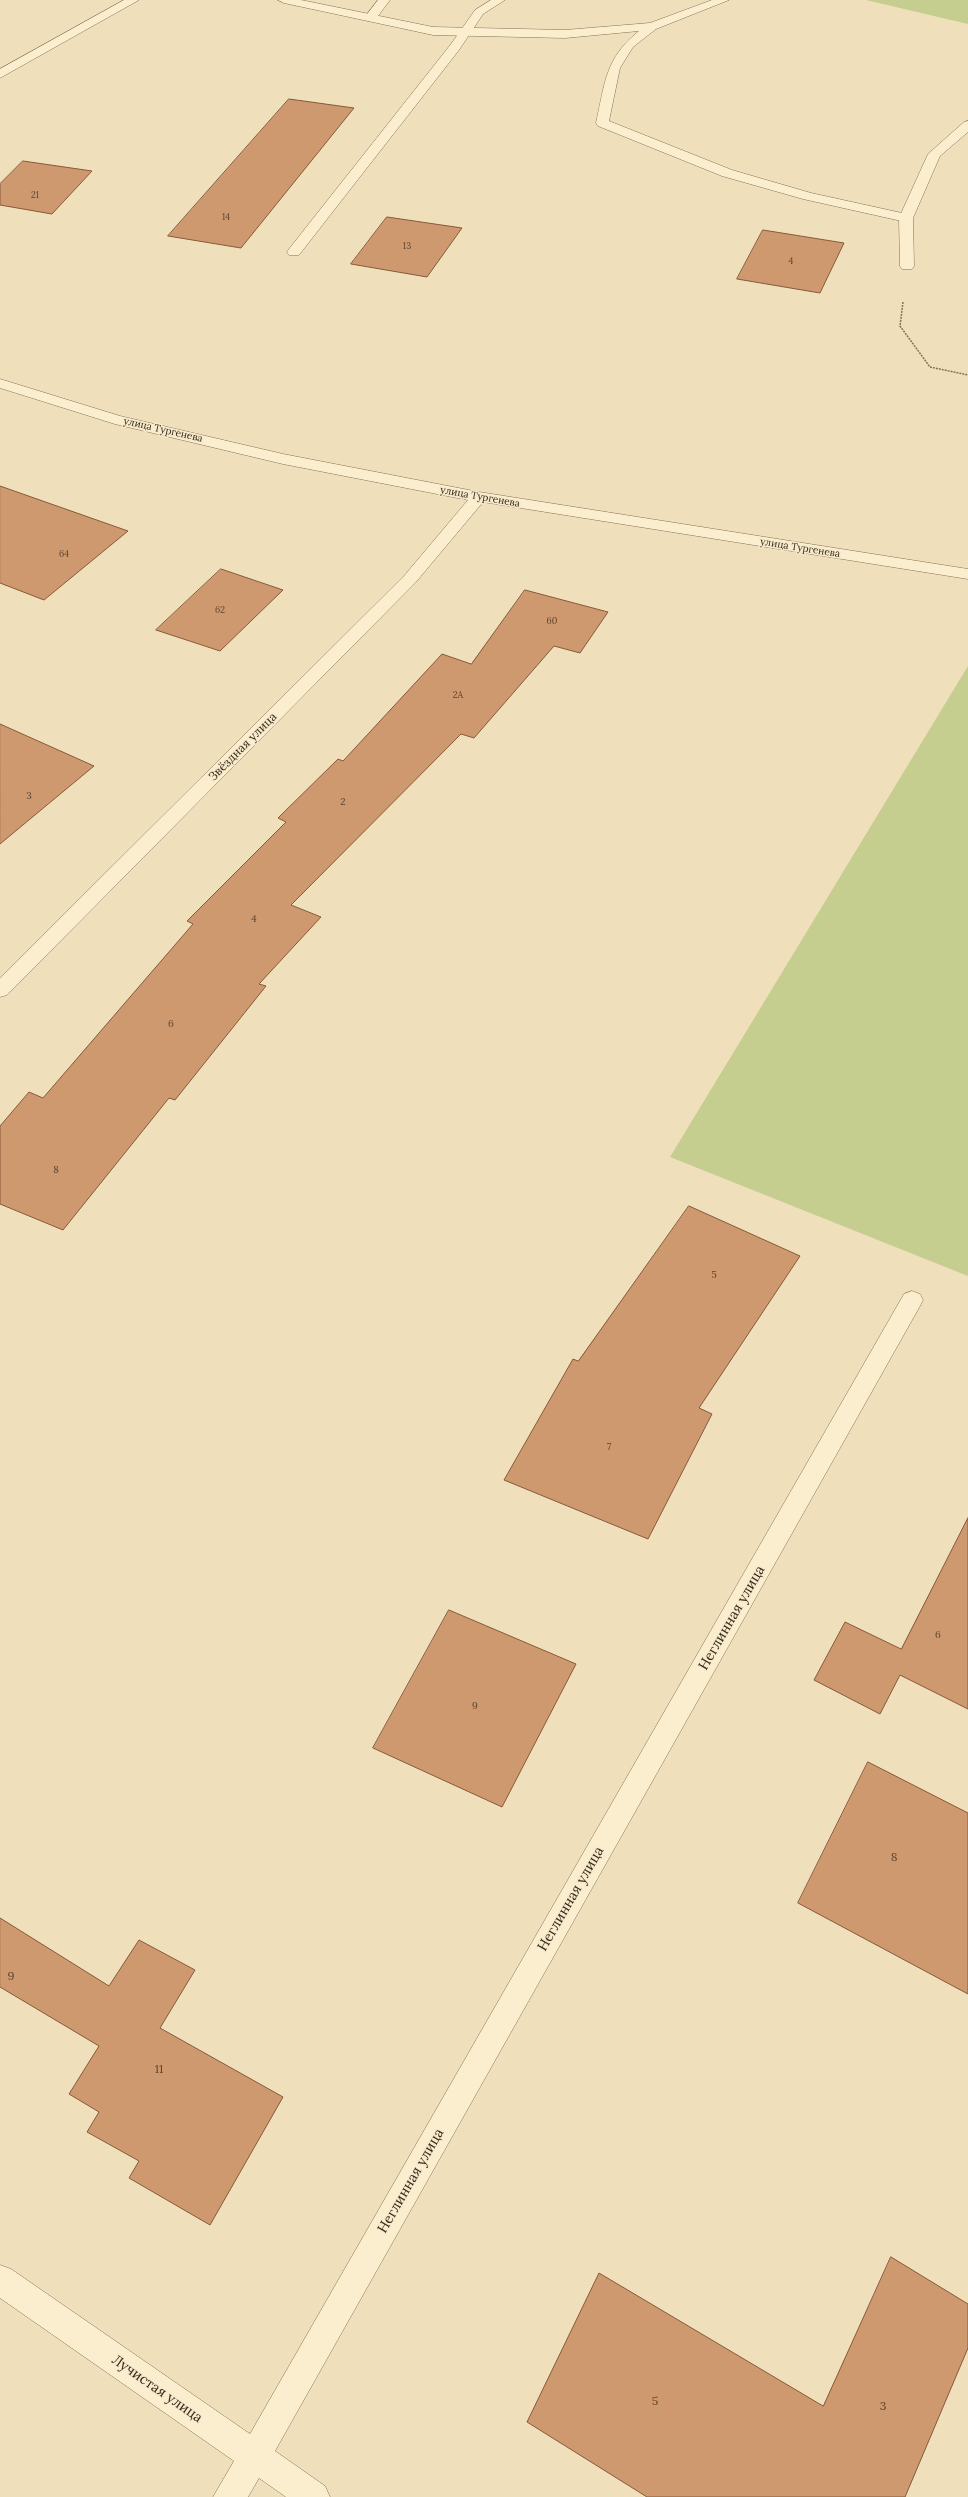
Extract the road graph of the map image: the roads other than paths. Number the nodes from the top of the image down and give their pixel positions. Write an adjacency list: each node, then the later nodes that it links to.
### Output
1 (133, 0): 9 (street)
2 (284, 0): 6 (street)
3 (384, 0): 6 (street)
4 (498, 0): 8 (street)
5 (723, 0): 7 (street)
6 (371, 17): 8 (street)
7 (652, 26): 8 (street); 11 (street)
8 (465, 31): 12 (street)
9 (0, 74)
10 (968, 126): 11 (street)
11 (906, 218): 13 (street)
12 (294, 252)
13 (907, 266)
14 (0, 383): 15 (street, улица Тургенева)
15 (479, 497): 16 (street, улица Тургенева); 17 (street, Звёздная улица)
16 (968, 574)
17 (0, 990)
18 (912, 1300): 20 (street, Неглинная улица)
19 (0, 2280): 20 (street, Лучистая улица)
20 (255, 2456): 21 (street, Неглинная улица); 22 (street, Лучистая улица)
21 (229, 2497)
22 (314, 2497)

